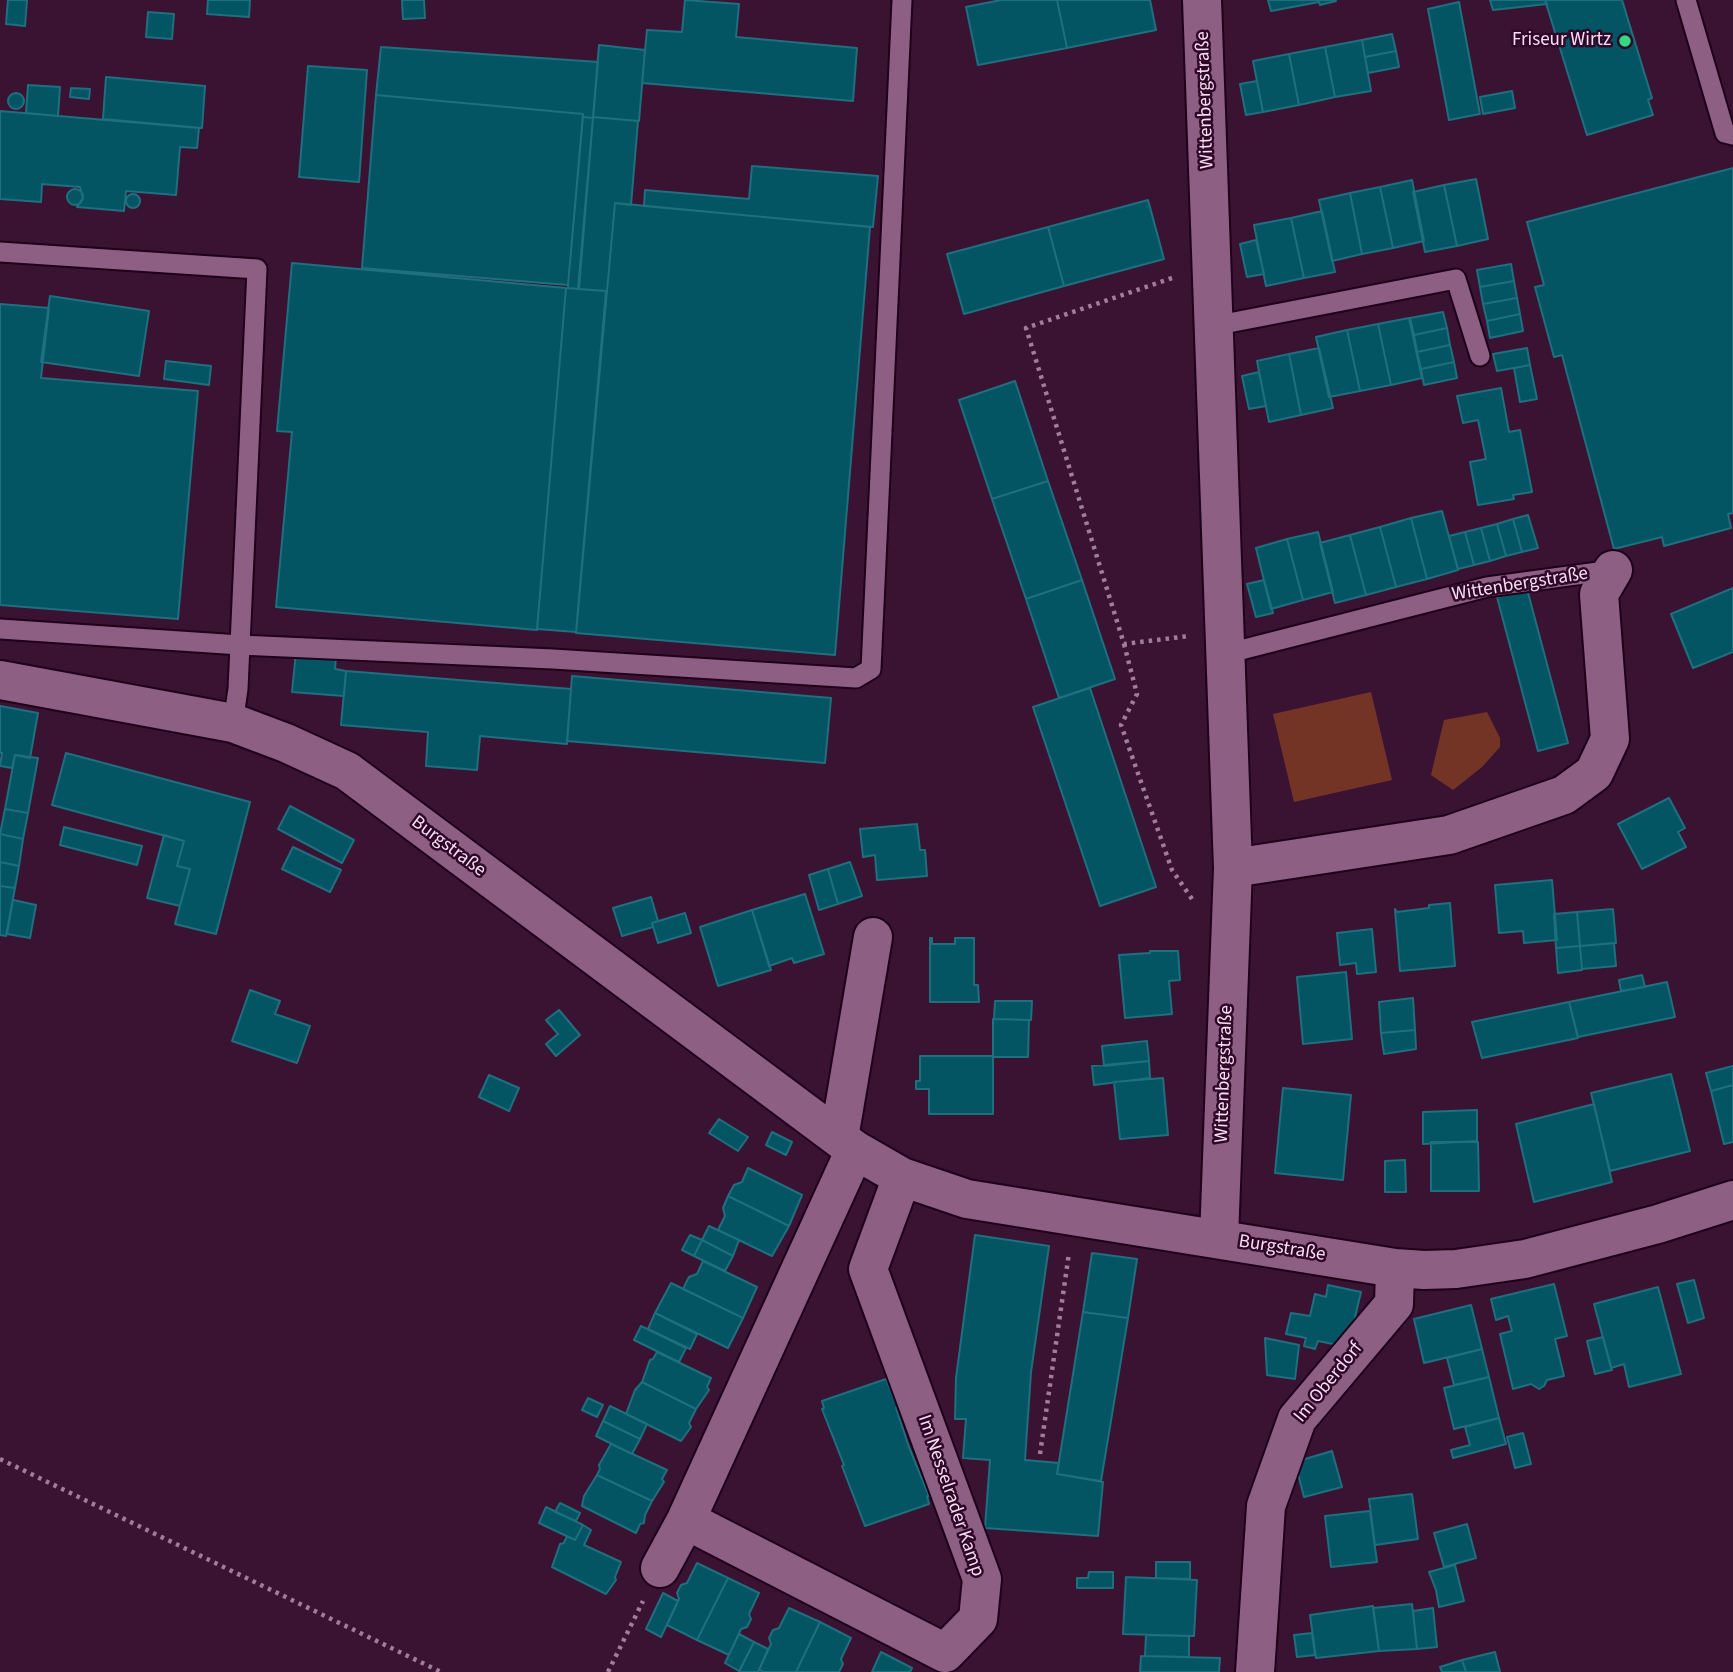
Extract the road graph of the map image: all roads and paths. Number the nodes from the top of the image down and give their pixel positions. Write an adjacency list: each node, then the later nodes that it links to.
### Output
1 (902, 0): 13 (lane)
2 (1202, 0): 6 (street, Wittenbergstraße)
3 (1686, 0): 4 (lane)
4 (1733, 135)
5 (0, 252): 13 (lane)
6 (1211, 265): 7 (street, Wittenbergstraße); 12 (path)
7 (1213, 326): 8 (lane); 11 (street, Wittenbergstraße)
8 (1480, 356)
9 (1613, 570): 11 (lane, Wittenbergstraße); 16 (street, Wittenbergstraße)
10 (0, 629): 13 (lane)
11 (1225, 643): 12 (path); 16 (street, Wittenbergstraße)
12 (1124, 644): 17 (path)
13 (240, 645): 15 (lane)
14 (0, 680): 15 (street, Burgstraße)
15 (233, 723): 19 (street, Burgstraße)
16 (1233, 868): 23 (street, Wittenbergstraße)
17 (1193, 900)
18 (873, 937): 19 (street)
19 (847, 1144): 20 (street, Burgstraße); 27 (street)
20 (902, 1177): 22 (street, Burgstraße); 27 (street, Im Nesselrader Kamp)
21 (1733, 1200): 24 (street, Burgstraße)
22 (1074, 1217): 23 (street, Burgstraße); 25 (path)
23 (1219, 1238): 24 (street, Burgstraße)
24 (1395, 1268): 31 (street, Im Oberdorf)
25 (1040, 1454)
26 (0, 1459): 29 (path)
27 (686, 1520): 28 (street)
28 (660, 1568): 30 (path)
29 (441, 1672)
30 (608, 1672)
31 (1255, 1672)

